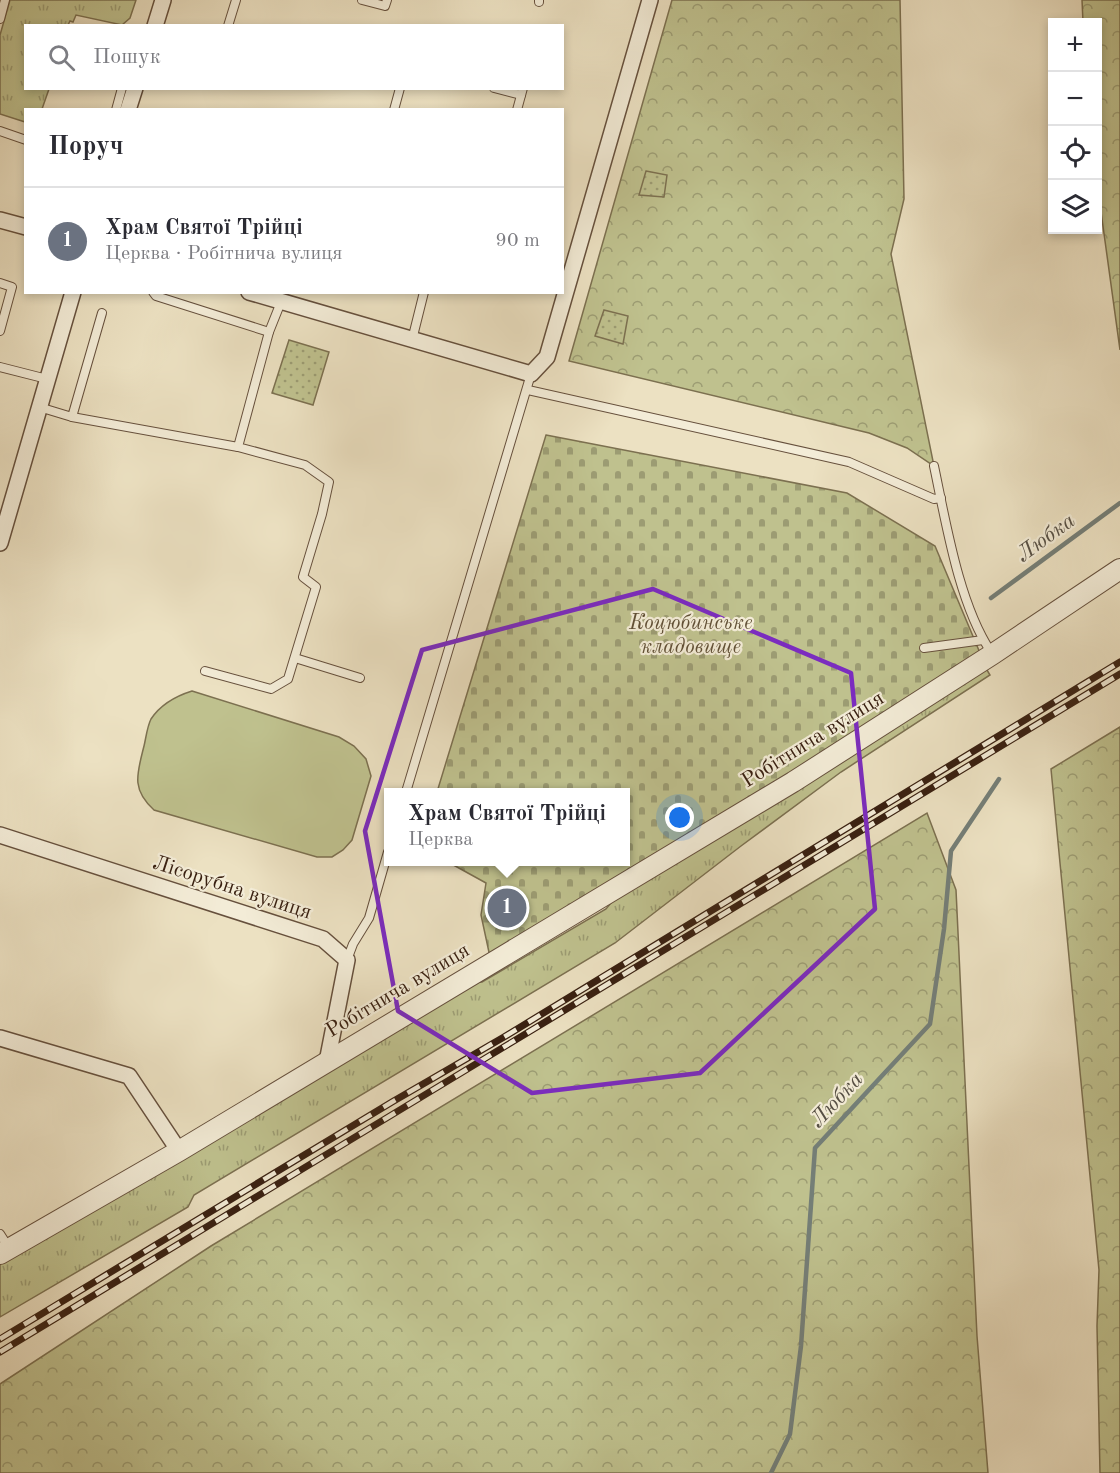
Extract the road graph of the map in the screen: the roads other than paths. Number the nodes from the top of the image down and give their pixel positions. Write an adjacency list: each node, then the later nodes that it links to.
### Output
1 (5, 0): 7 (lane)
2 (163, 0): 8 (street)
3 (236, 0): 9 (lane)
4 (362, 0): 5 (lane)
5 (387, 0)
6 (644, 2): 33 (street)
7 (0, 19)
8 (156, 24)
9 (229, 24)
10 (121, 90): 14 (lane)
11 (134, 90): 15 (street)
12 (399, 90): 16 (lane)
13 (522, 92): 17 (lane)
14 (117, 108)
15 (129, 108)
16 (395, 108)
17 (518, 108)
18 (0, 131): 19 (lane)
19 (24, 139)
20 (0, 220): 21 (street)
21 (24, 227)
22 (0, 283): 29 (lane)
23 (72, 294): 34 (street)
24 (154, 294): 30 (lane)
25 (255, 294): 27 (street)
26 (424, 294): 31 (lane)
27 (281, 302): 30 (lane); 31 (street)
28 (102, 313): 37 (lane)
29 (0, 331)
30 (269, 332): 38 (lane)
31 (412, 340): 33 (street)
32 (0, 367): 34 (lane)
33 (531, 374): 35 (lane)
34 (47, 380): 36 (street)
35 (528, 390): 40 (lane); 48 (lane)
36 (39, 407): 37 (lane); 41 (street)
37 (72, 417): 38 (lane)
38 (238, 447): 45 (lane)
39 (934, 466): 40 (lane)
40 (941, 498): 43 (lane)
41 (0, 543)
42 (1120, 569): 43 (street, Робітнича вулиця)
43 (988, 647): 44 (lane); 53 (street, Робітнича вулиця)
44 (924, 648)
45 (295, 658): 46 (lane); 47 (lane)
46 (205, 671)
47 (360, 678)
48 (407, 788)
49 (0, 835): 51 (street, Лісорубна вулиця)
50 (384, 866): 51 (lane)
51 (347, 960): 53 (street)
52 (0, 1038): 54 (street)
53 (327, 1062): 54 (street, Робітнича вулиця)
54 (180, 1151): 55 (street, Робітнича вулиця)
55 (3, 1246)

